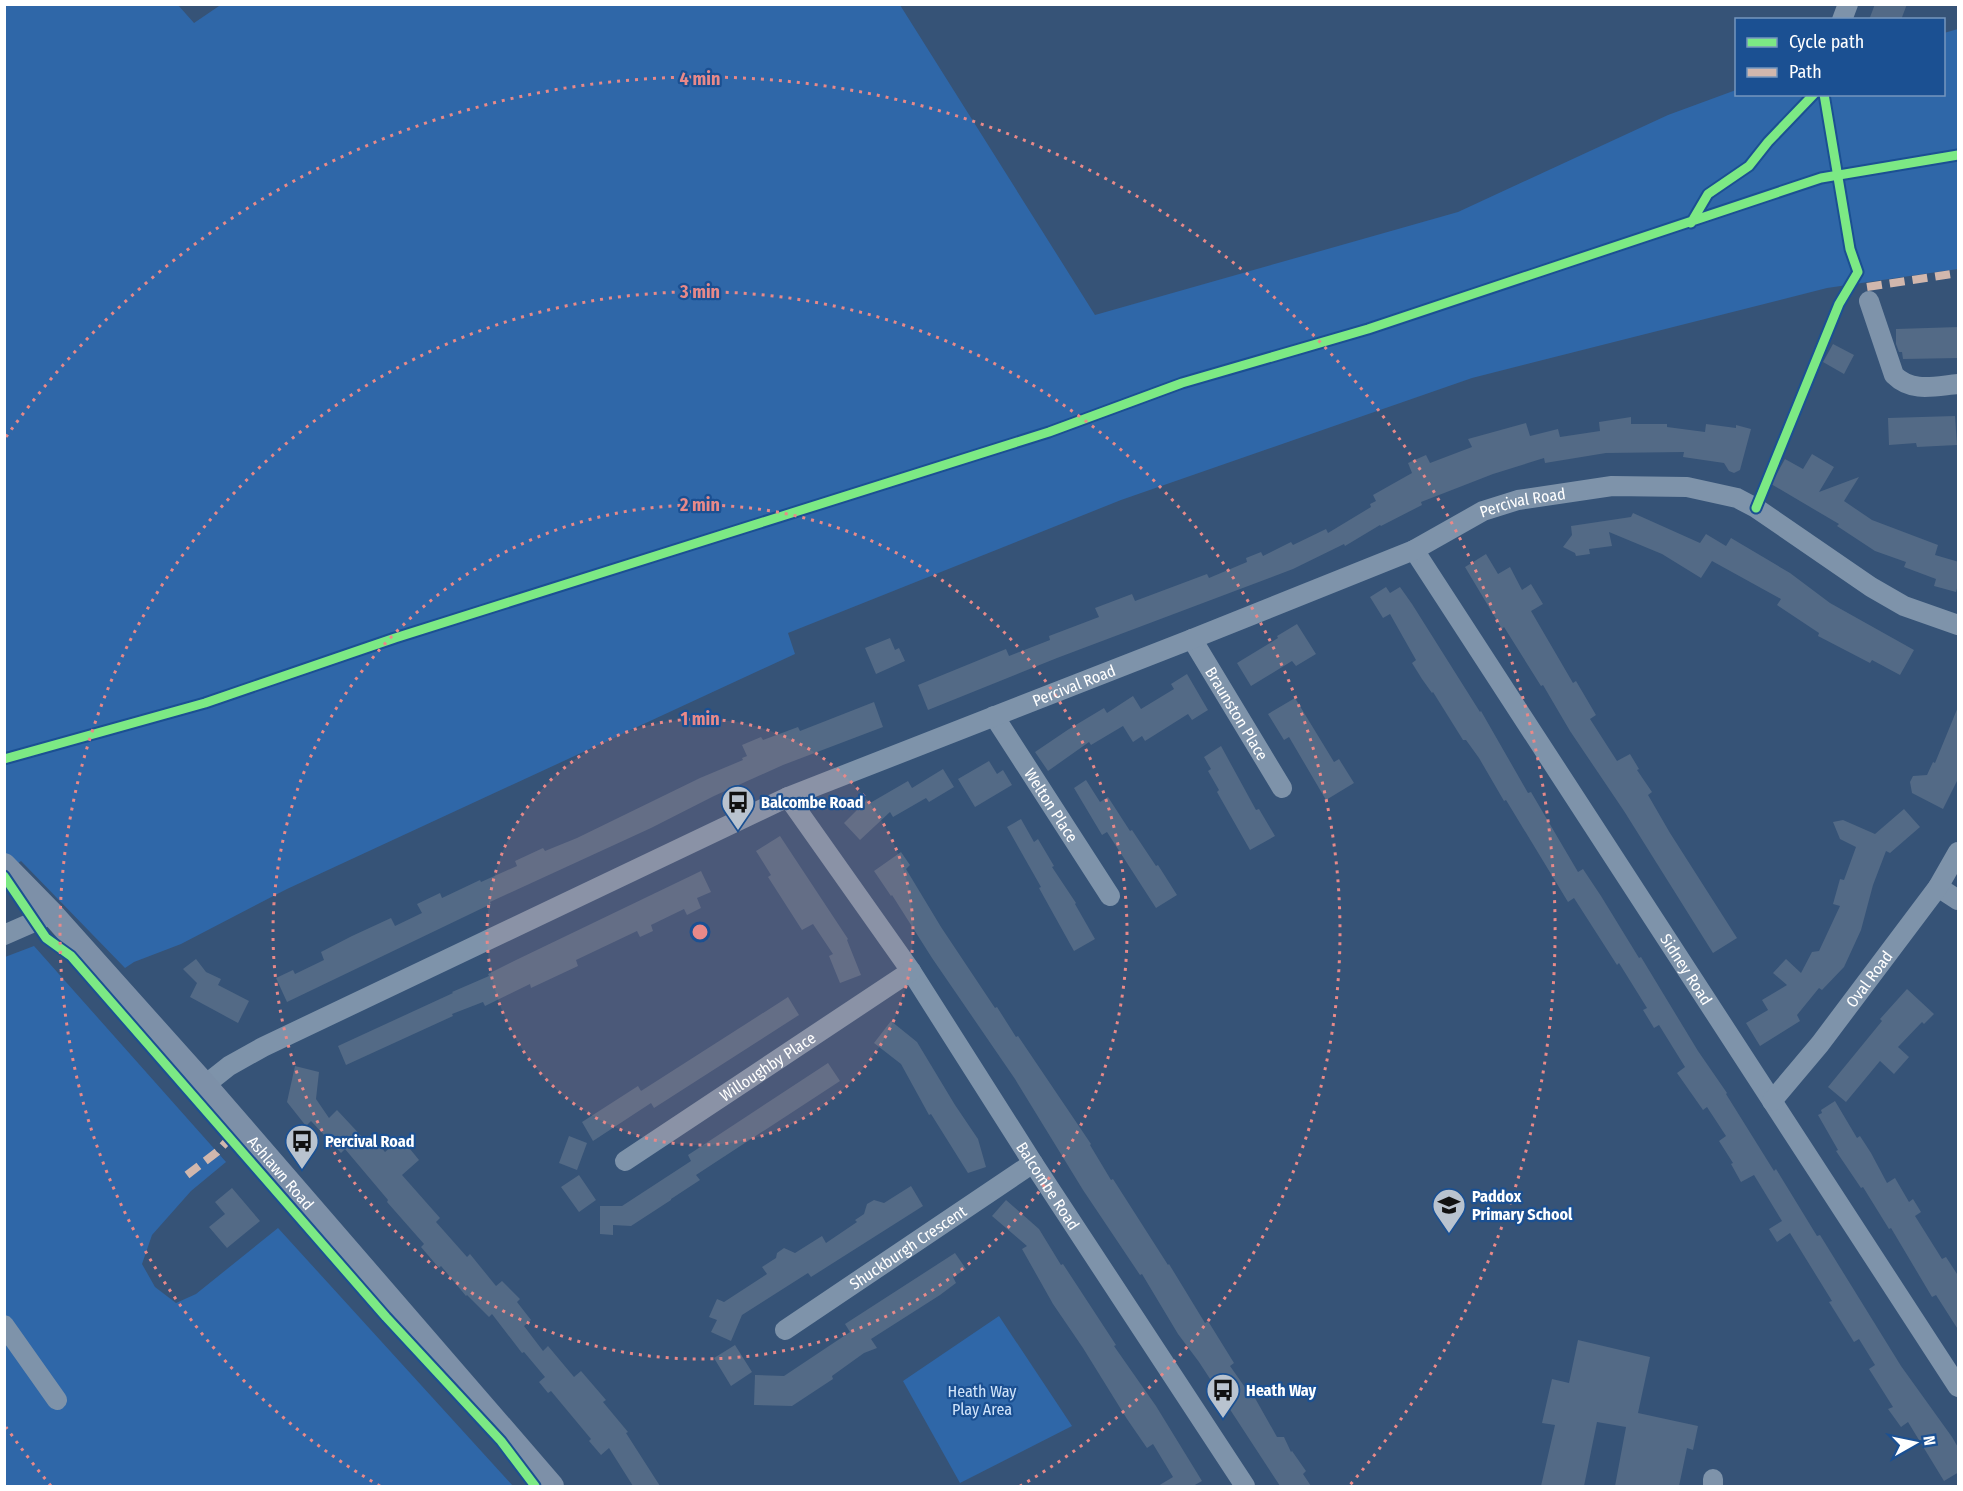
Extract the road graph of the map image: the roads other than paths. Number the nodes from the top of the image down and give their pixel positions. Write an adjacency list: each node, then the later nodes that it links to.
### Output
1 (1869, 301): 2 (street)
2 (1959, 384)
3 (1414, 550): 4 (street, Percival Road); 5 (street, Percival Road); 18 (street, Sidney Road)
4 (1959, 626)
5 (1192, 639): 6 (street, Percival Road); 7 (street, Braunston Place)
6 (994, 716): 8 (street, Percival Road); 12 (street, Welton Place)
7 (1282, 788)
8 (788, 797): 16 (street, Balcombe Road); 17 (street, Percival Road)
9 (1959, 852): 11 (street, Oval Road)
10 (9, 870): 14 (main road, Ashlawn Road)
11 (1938, 887): 13 (street); 18 (street, Oval Road)
12 (1110, 896)
13 (1959, 900)
14 (52, 914): 15 (street); 17 (main road, Ashlawn Road)
15 (4, 935)
16 (911, 971): 19 (street, Willoughby Place); 20 (street, Balcombe Road)
17 (205, 1085): 25 (main road, Ashlawn Road)
18 (1772, 1101): 23 (street, Sidney Road)
19 (625, 1161)
20 (1033, 1163): 22 (street, Shuckburgh Crescent); 26 (street, Balcombe Road)
21 (4, 1325): 24 (street)
22 (785, 1330)
23 (1959, 1387)
24 (57, 1400)
25 (552, 1486)
26 (1245, 1486)

